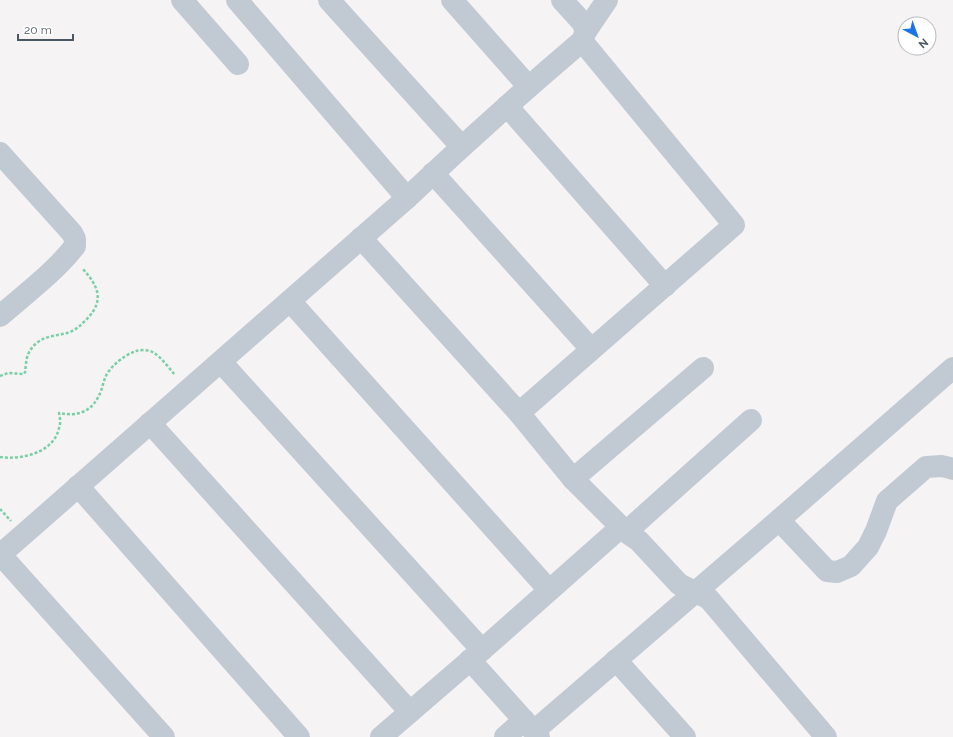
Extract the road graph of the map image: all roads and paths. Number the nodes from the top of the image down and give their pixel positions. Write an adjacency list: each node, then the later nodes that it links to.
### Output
1 (182, 0): 8 (street)
2 (237, 0): 14 (street)
3 (330, 0): 11 (street)
4 (452, 0): 9 (street)
5 (562, 0): 7 (street)
6 (607, 0): 7 (street)
7 (584, 36): 9 (street); 17 (street)
8 (238, 64)
9 (528, 86): 10 (street)
10 (507, 106): 11 (street); 17 (street)
11 (461, 146): 13 (street)
12 (0, 153): 16 (street)
13 (433, 173): 14 (street); 20 (street)
14 (407, 198): 15 (street)
15 (361, 238): 18 (street); 26 (street)
16 (70, 252): 19 (street); 24 (path)
17 (665, 286): 20 (street)
18 (290, 301): 21 (street); 36 (street)
19 (0, 316)
20 (591, 349): 26 (street)
21 (221, 362): 25 (street); 38 (street)
22 (703, 368): 31 (street)
23 (953, 368): 33 (street)
24 (0, 376)
25 (189, 389): 28 (street); 29 (path)
26 (519, 413): 31 (street)
27 (751, 420): 34 (street)
28 (150, 423): 32 (street); 40 (street)
29 (0, 457)
30 (953, 469): 33 (street)
31 (573, 479): 34 (street)
32 (78, 486): 35 (street); 43 (street)
33 (779, 520): 37 (street)
34 (623, 530): 36 (street); 37 (street)
35 (0, 555): 42 (street)
36 (549, 590): 38 (street)
37 (696, 592): 39 (street); 47 (street)
38 (476, 655): 40 (street); 41 (street)
39 (616, 660): 41 (street); 46 (street)
40 (410, 712): 44 (street)
41 (533, 730): 45 (street)
42 (164, 737)
43 (299, 737)
44 (381, 737)
45 (505, 737)
46 (684, 737)
47 (826, 737)

